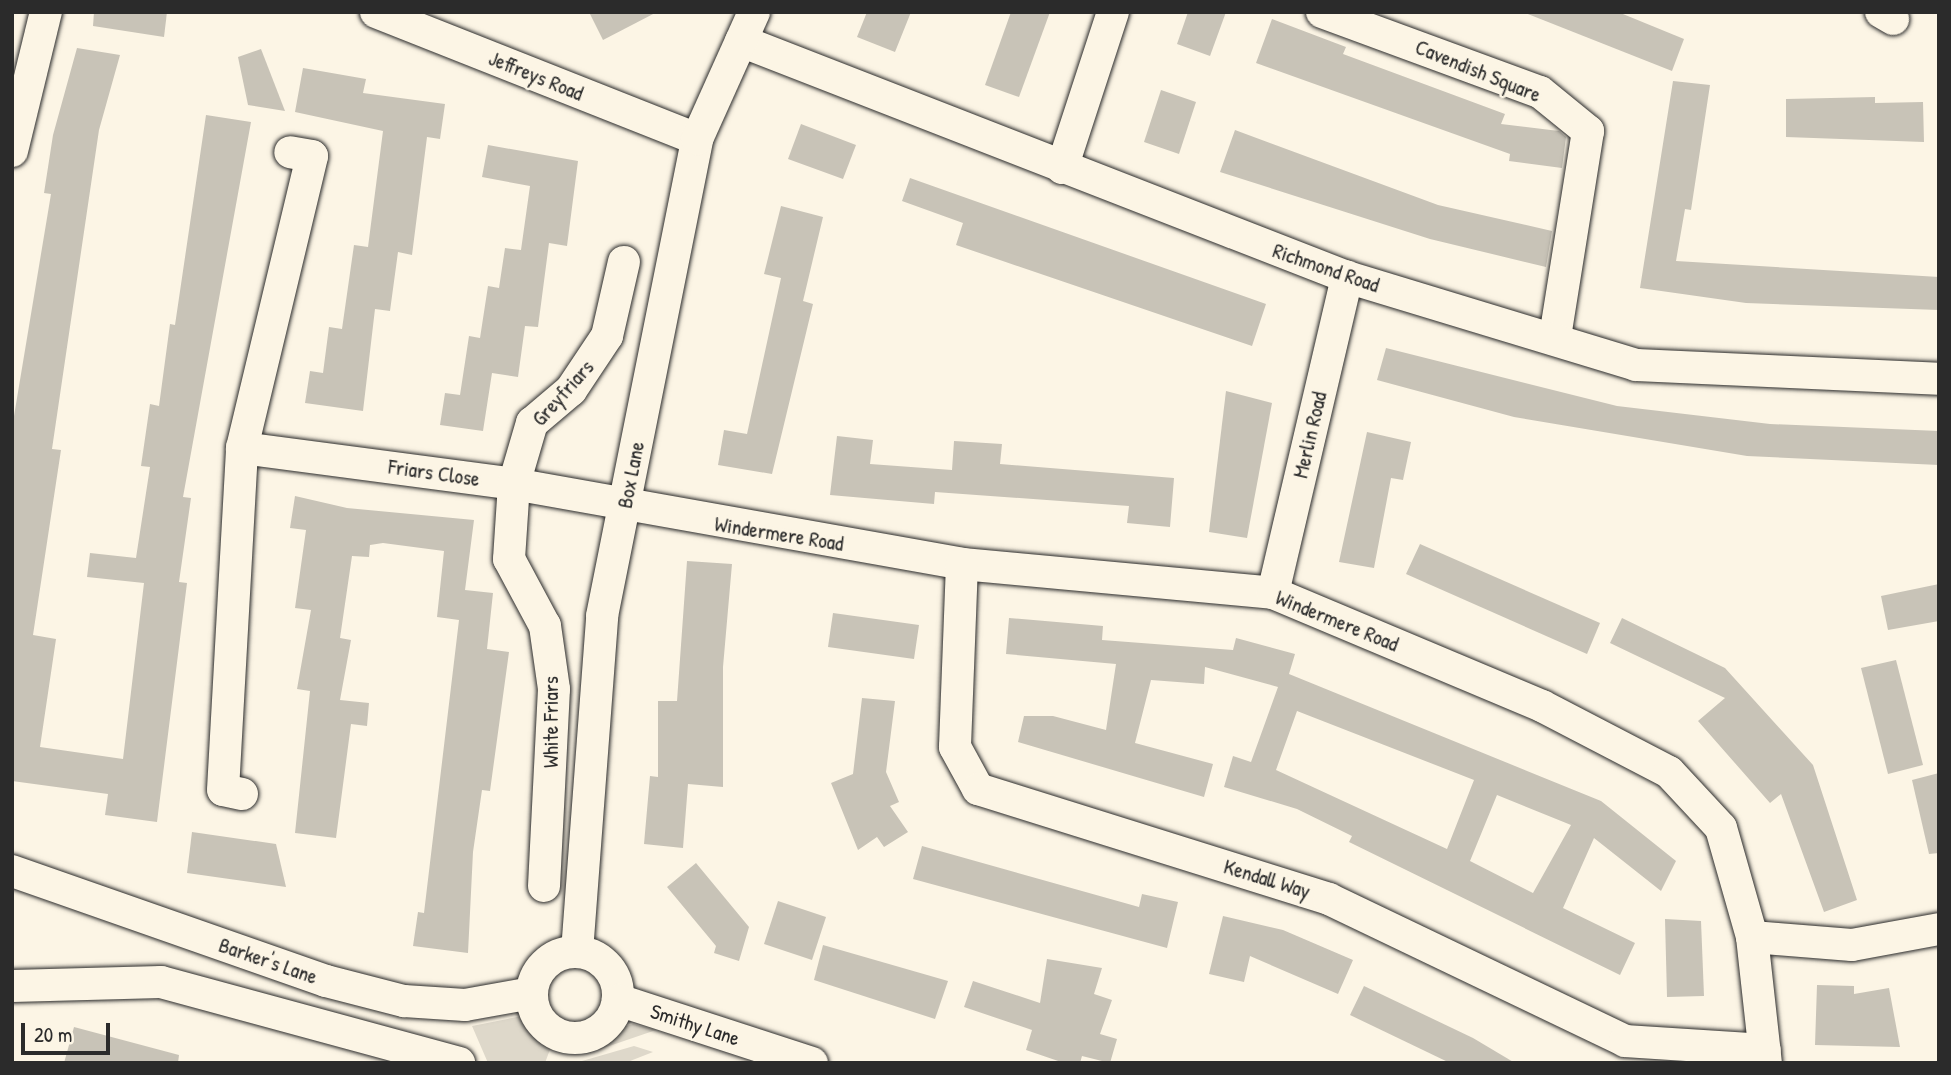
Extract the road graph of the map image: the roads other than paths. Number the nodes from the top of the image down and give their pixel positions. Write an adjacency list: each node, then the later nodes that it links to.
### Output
1 (46, 12): 7 (street)
2 (376, 12): 6 (street, Jeffreys Road)
3 (1113, 12): 9 (street)
4 (1322, 12): 12 (street, Cavendish Square)
5 (748, 26): 6 (street, Box Lane); 9 (street, Richmond Road)
6 (697, 139): 16 (street, Box Lane)
7 (12, 151)
8 (313, 154): 14 (street)
9 (1062, 168): 11 (street, Richmond Road)
10 (624, 262): 15 (street, Greyfriars)
11 (1347, 278): 12 (street, Richmond Road); 18 (street, Merlin Road)
12 (1555, 337): 13 (street, Richmond Road)
13 (1939, 379)
14 (243, 448): 15 (street, Friars Close); 19 (street)
15 (514, 484): 16 (street, Friars Close); 21 (street, White Friars)
16 (624, 508): 17 (street, Windermere Road); 24 (street, Box Lane)
17 (962, 564): 18 (street, Windermere Road); 28 (street, Kendall Way)
18 (1273, 593): 23 (street, Windermere Road)
19 (221, 790)
20 (12, 870): 26 (street, Barker's Lane)
21 (544, 886)
22 (1939, 929): 23 (street)
23 (1752, 937): 28 (street, Windermere Road)
24 (577, 952): 26 (street); 27 (street)
25 (12, 986): 29 (street)
26 (532, 993): 27 (street)
27 (618, 1000): 30 (street, Smithy Lane)
28 (1765, 1056)
29 (450, 1062)
30 (812, 1063)

